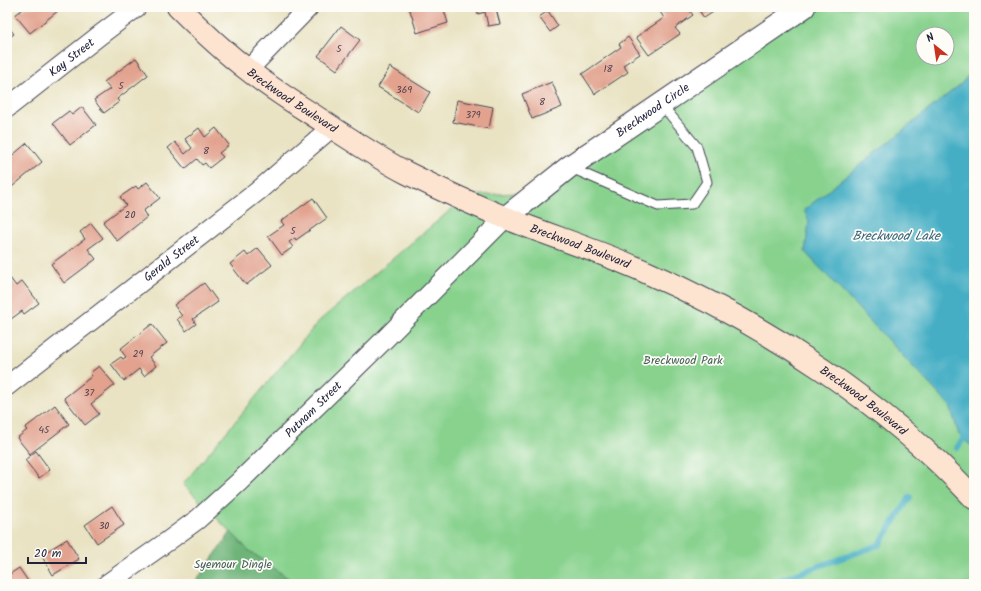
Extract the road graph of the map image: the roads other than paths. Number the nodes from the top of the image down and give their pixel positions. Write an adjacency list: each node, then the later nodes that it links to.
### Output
1 (137, 7): 7 (street, Kay Street)
2 (178, 7): 5 (main road, Breckwood Boulevard)
3 (310, 7): 5 (street)
4 (804, 7): 6 (street, Breckwood Circle)
5 (248, 70): 8 (main road, Breckwood Boulevard)
6 (661, 104): 9 (street, Breckwood Circle); 9 (lane)
7 (7, 108)
8 (332, 127): 10 (main road, Breckwood Boulevard); 11 (street, Gerald Street)
9 (569, 167): 10 (street, Breckwood Circle)
10 (505, 218): 12 (main road, Breckwood Boulevard); 13 (street, Putnam Street)
11 (7, 386)
12 (974, 498)
13 (107, 584)

